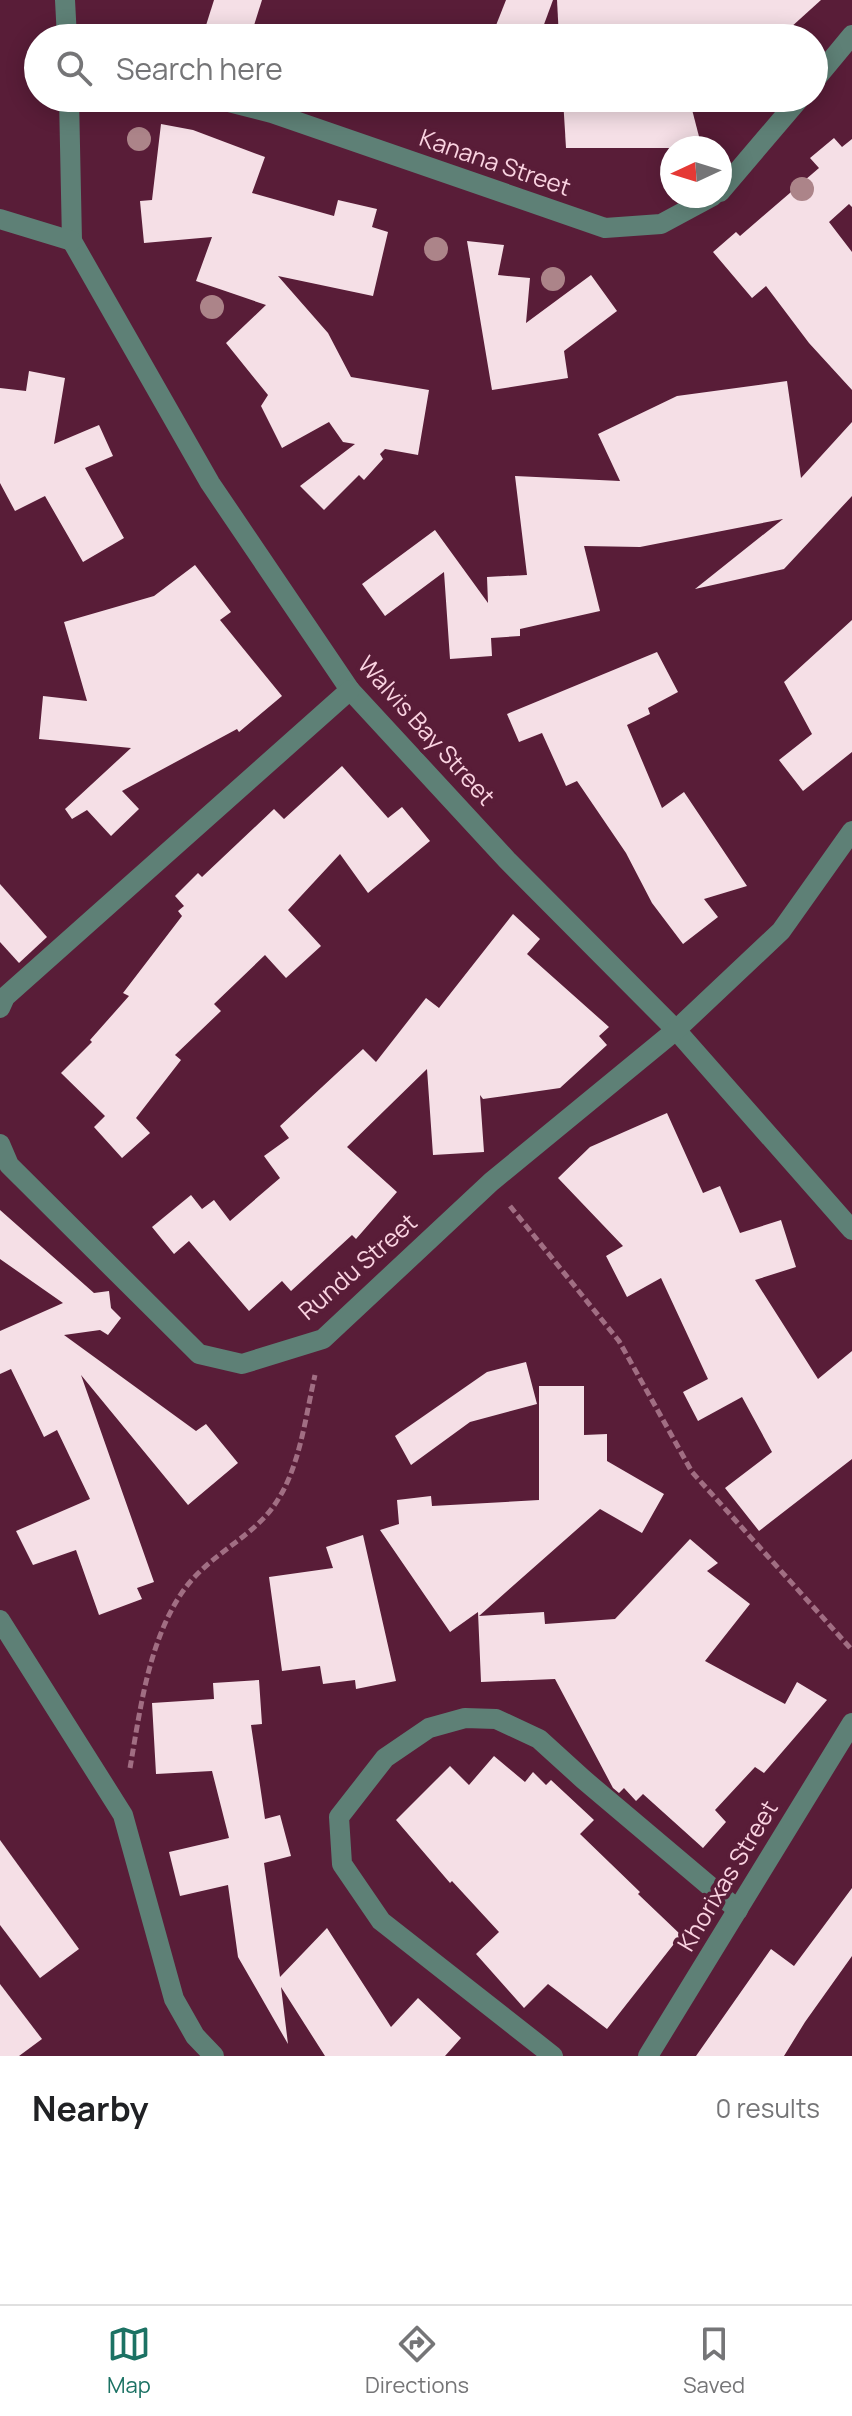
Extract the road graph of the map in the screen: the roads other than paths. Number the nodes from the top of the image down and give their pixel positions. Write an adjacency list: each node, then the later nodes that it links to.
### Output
1 (65, 0): 2 (street)
2 (66, 24)
3 (852, 35): 4 (street)
4 (828, 64)
5 (69, 112): 11 (street, Walvis Bay Street)
6 (268, 112): 9 (street, Kanana Street)
7 (788, 112): 8 (street)
8 (732, 178)
9 (691, 208)
10 (0, 219): 11 (street)
11 (72, 241): 12 (street, Walvis Bay Street)
12 (350, 690): 14 (street); 15 (street, Walvis Bay Street)
13 (852, 831): 15 (street, Rundu Street)
14 (0, 1008)
15 (676, 1030): 16 (street, Rundu Street); 17 (street, Walvis Bay Street)
16 (0, 1144)
17 (852, 1230)
18 (0, 1620): 21 (street)
19 (852, 1723): 20 (street, Khorixas Street)
20 (738, 1910): 22 (street); 23 (street, Khorixas Street)
21 (214, 2056)
22 (553, 2056)
23 (648, 2056)

